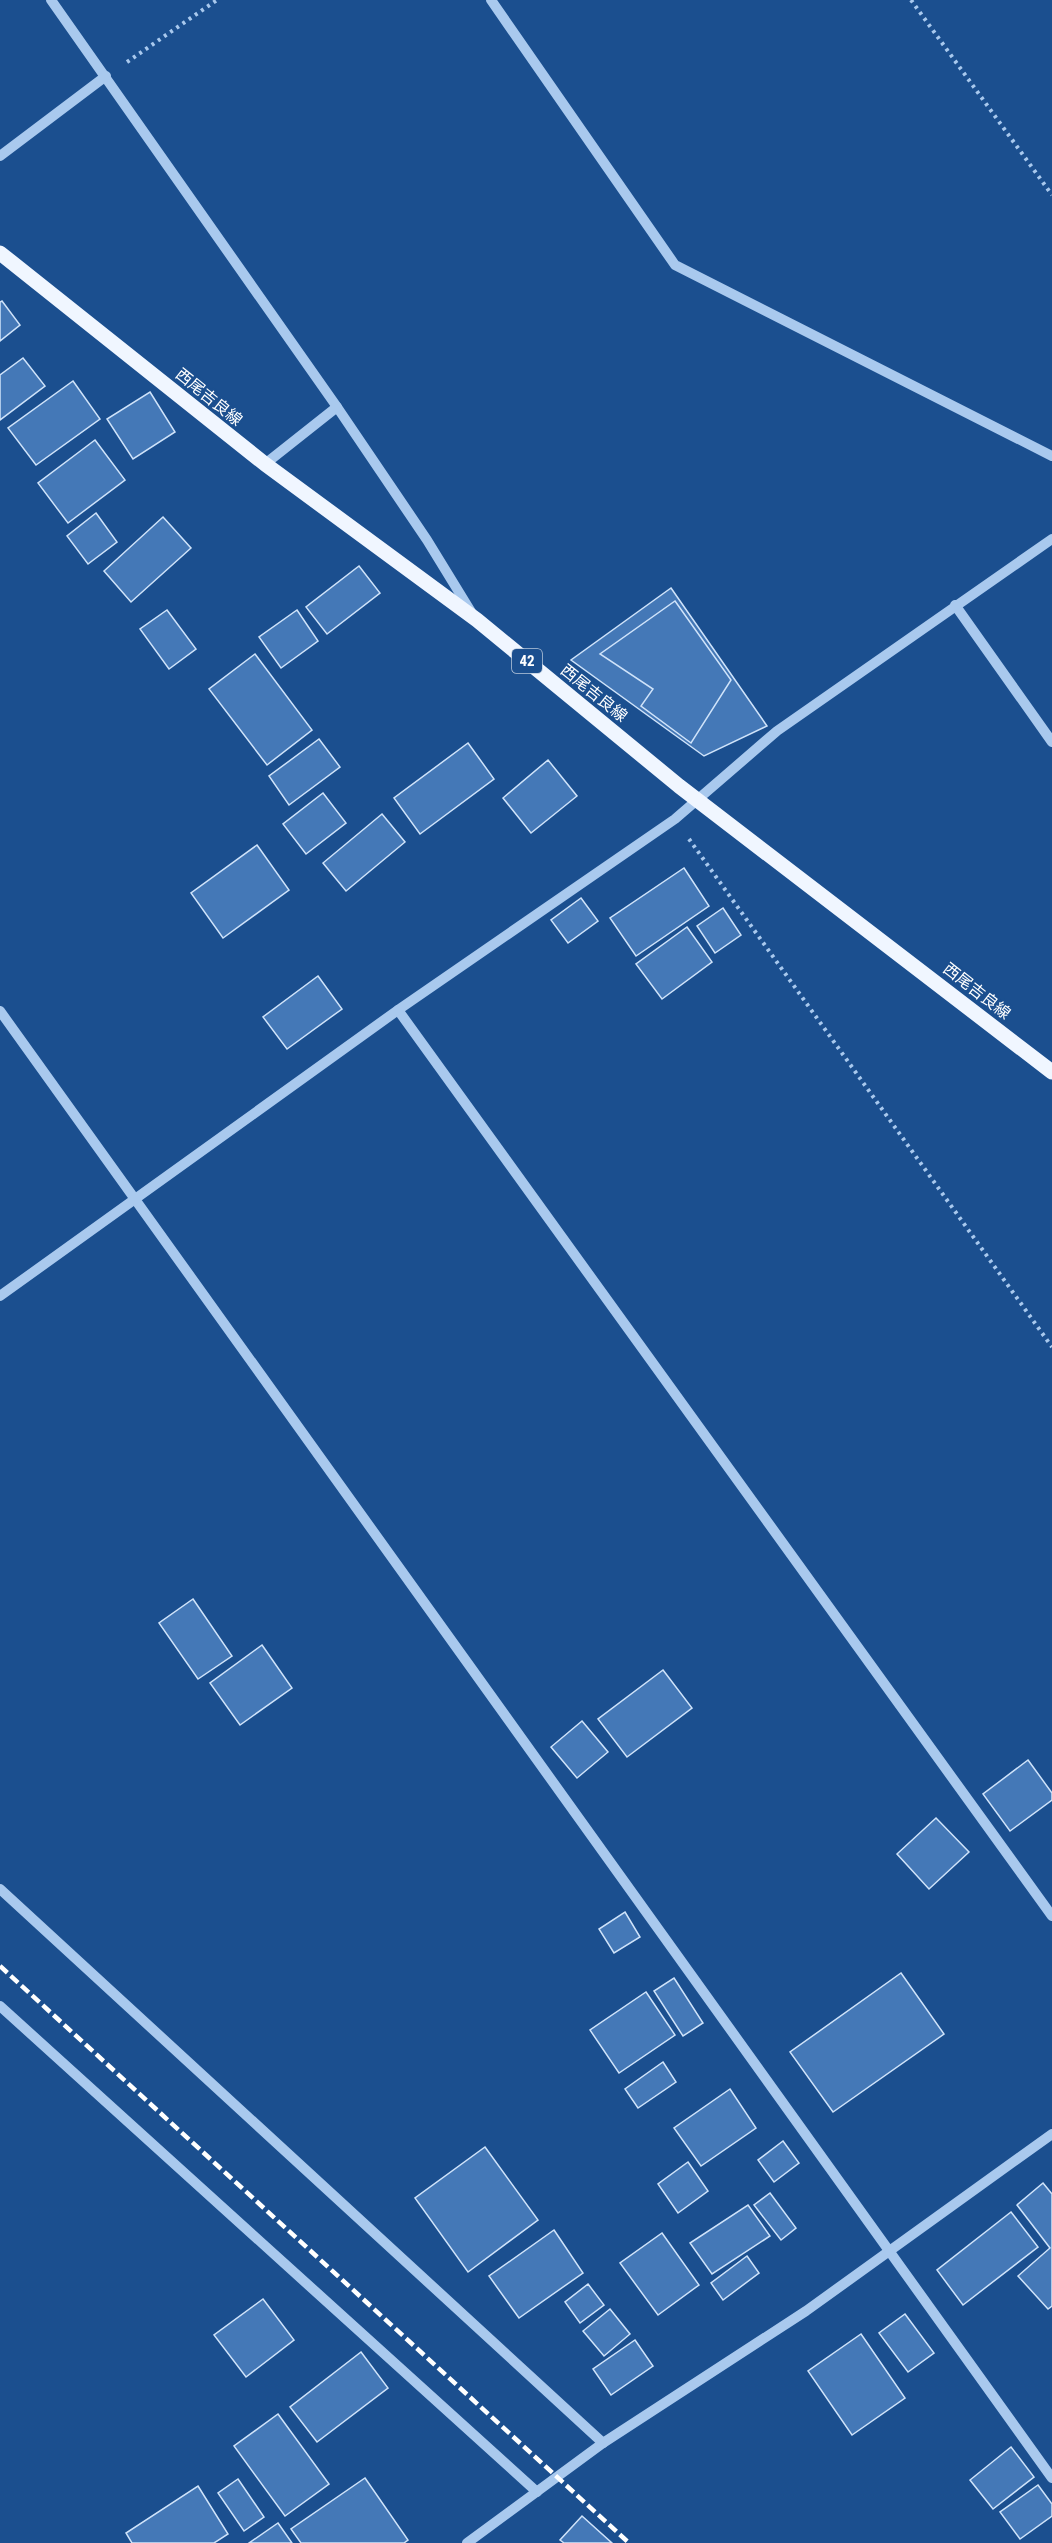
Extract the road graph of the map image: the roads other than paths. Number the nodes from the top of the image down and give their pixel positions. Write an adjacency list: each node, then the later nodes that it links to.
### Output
1 (51, 0): 3 (street)
2 (491, 0): 7 (street)
3 (106, 76): 4 (street); 6 (street)
4 (0, 156)
5 (0, 253): 8 (main road, 西尾吉良線 / 42)
6 (336, 407): 8 (street); 11 (street)
7 (1052, 456)
8 (265, 464): 11 (main road, 西尾吉良線 / 42)
9 (1052, 539): 10 (street)
10 (955, 605): 12 (street); 13 (street)
11 (477, 620): 13 (main road, 西尾吉良線 / 42)
12 (1052, 742)
13 (699, 798): 14 (street); 16 (main road, 西尾吉良線 / 42)
14 (398, 1010): 17 (street); 20 (street)
15 (0, 1011): 17 (street)
16 (1052, 1072)
17 (135, 1200): 18 (street); 23 (street)
18 (0, 1296)
19 (0, 1889): 24 (street)
20 (1052, 1917)
21 (0, 2006): 26 (street)
22 (1052, 2134): 23 (street)
23 (887, 2251): 24 (street); 25 (street)
24 (603, 2443): 26 (street)
25 (1052, 2478)
26 (537, 2492): 27 (street)
27 (467, 2543)

